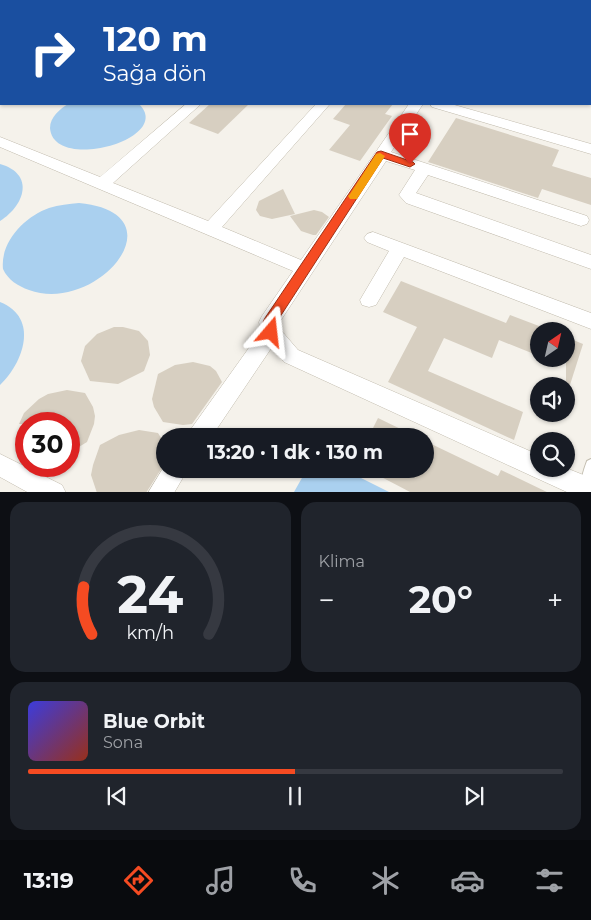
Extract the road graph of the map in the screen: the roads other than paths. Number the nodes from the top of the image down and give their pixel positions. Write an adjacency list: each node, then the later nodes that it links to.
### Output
1 (193, 105): 9 (street)
2 (322, 105): 11 (street)
3 (415, 105): 7 (street)
4 (440, 105): 6 (street)
5 (0, 142): 9 (street)
6 (591, 149)
7 (381, 154): 8 (street); 15 (street)
8 (424, 169): 10 (street); 14 (street)
9 (102, 184): 11 (street)
10 (582, 220)
11 (211, 229): 15 (street)
12 (372, 238): 13 (street)
13 (400, 248): 16 (street); 17 (street)
14 (591, 262)
15 (306, 269): 18 (street)
16 (369, 300)
17 (591, 321)
18 (271, 332): 19 (street); 20 (street)
19 (205, 428)
20 (530, 464)
21 (0, 465): 26 (street)
22 (591, 465): 25 (lane)
23 (558, 477): 25 (street)
24 (170, 478): 27 (street)
25 (585, 490)
26 (54, 492)
27 (160, 492)

